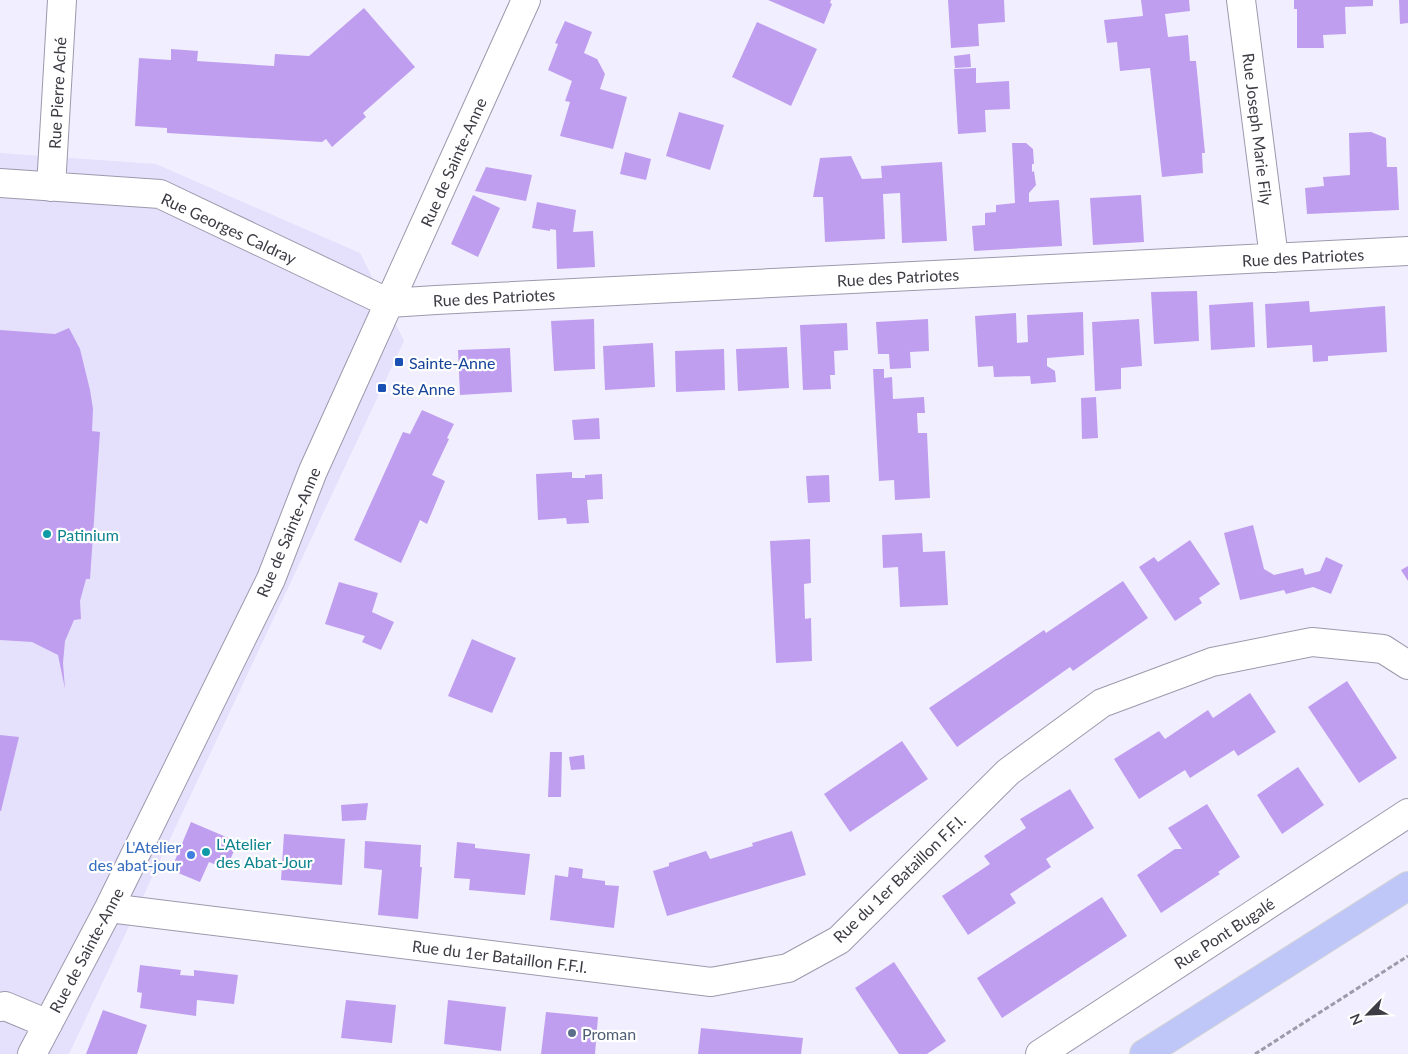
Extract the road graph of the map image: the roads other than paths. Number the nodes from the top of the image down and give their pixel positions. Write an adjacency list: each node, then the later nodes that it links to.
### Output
1 (62, 0): 5 (street, Rue Pierre Aché)
2 (526, 0): 8 (street, Rue de Sainte-Anne)
3 (1241, 0): 7 (street, Rue Joseph Marie Fily)
4 (0, 183): 5 (street, Rue Georges Caldray)
5 (51, 186): 8 (street, Rue Georges Caldray)
6 (1408, 251): 7 (street, Rue des Patriotes)
7 (1274, 258): 8 (street, Rue des Patriotes)
8 (389, 304): 12 (street, Rue de Sainte-Anne)
9 (1408, 665): 12 (street, Rue du 1er Bataillon F.F.I.)
10 (1408, 813): 16 (street, Rue Pont Bugalé)
11 (1408, 886): 17 (main road)
12 (109, 908): 14 (street, Rue de Sainte-Anne)
13 (0, 1007): 14 (street)
14 (48, 1024): 15 (street, Rue de Sainte-Anne)
15 (32, 1054)
16 (1040, 1054)
17 (1144, 1054)

